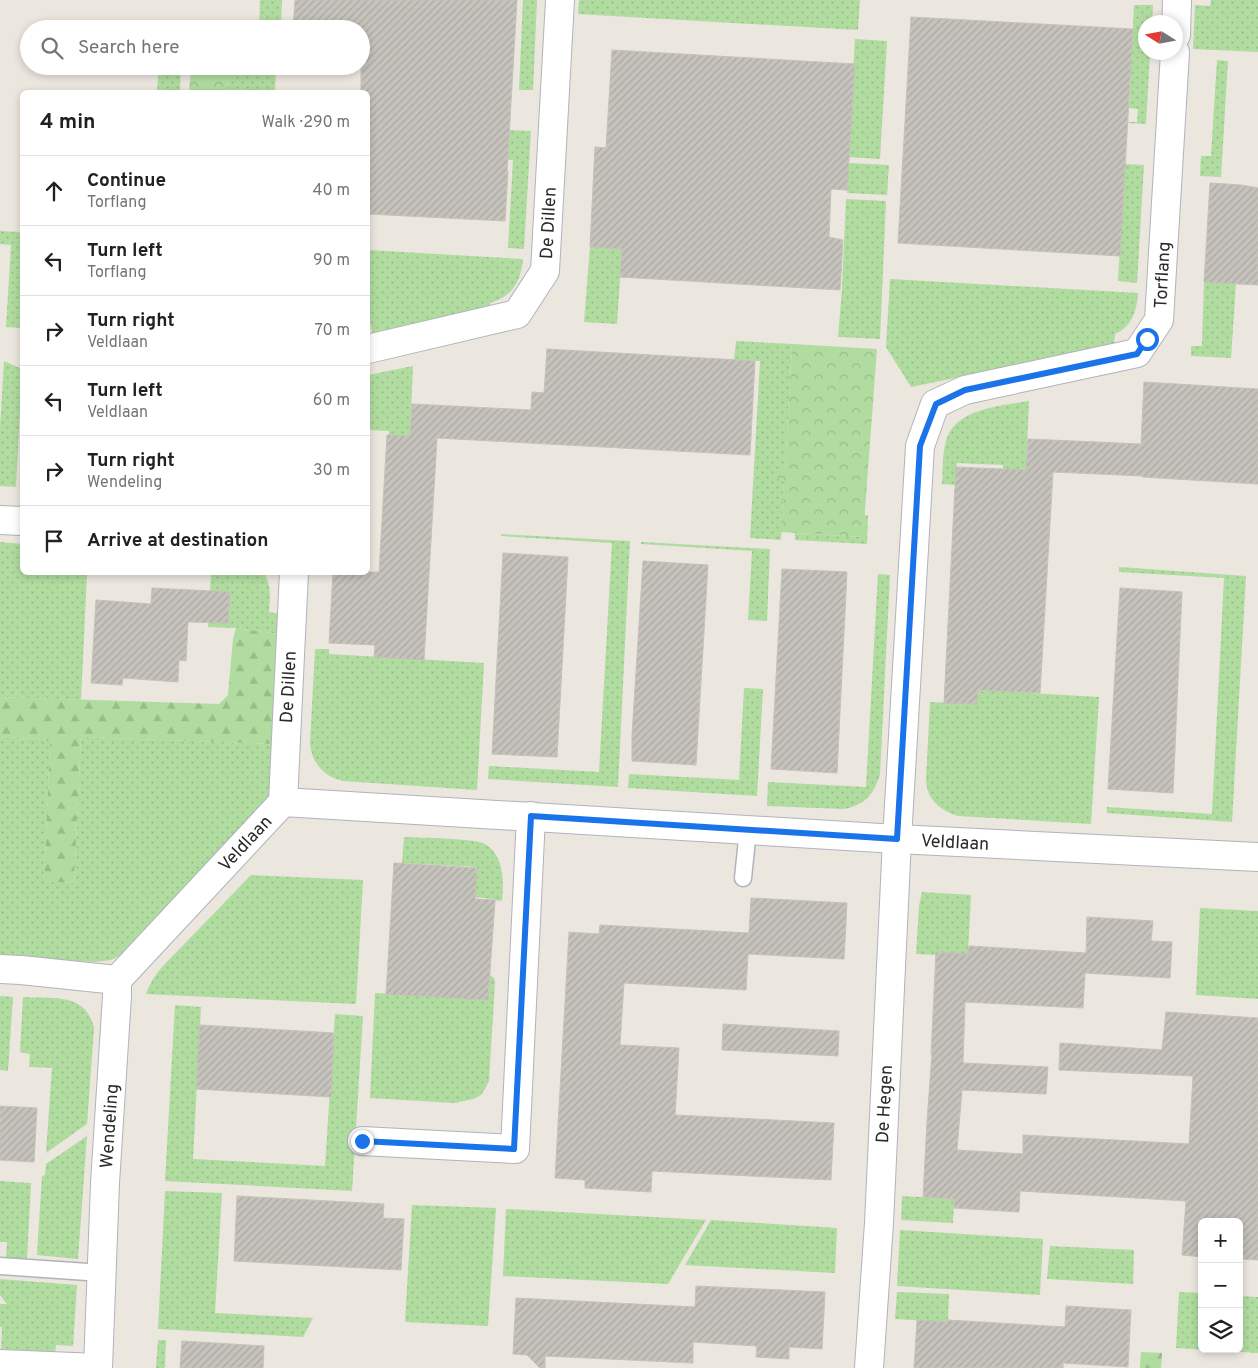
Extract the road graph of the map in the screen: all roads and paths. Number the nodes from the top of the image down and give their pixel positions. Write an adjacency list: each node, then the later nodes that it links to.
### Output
1 (560, 0): 5 (street, De Dillen)
2 (1178, 0): 3 (street)
3 (1177, 15)
4 (1174, 60): 12 (street, Torflang)
5 (370, 349)
6 (0, 520): 7 (street)
7 (20, 521)
8 (294, 575): 9 (street, De Dillen)
9 (283, 802): 10 (street, Veldlaan); 16 (street, Veldlaan)
10 (531, 816): 11 (street, Veldlaan); 17 (street)
11 (748, 830): 12 (street, Veldlaan); 14 (lane)
12 (897, 839): 13 (street, Veldlaan); 22 (street, De Hegen)
13 (1258, 857)
14 (743, 878)
15 (0, 969): 16 (street)
16 (117, 980): 19 (street, Wendeling)
17 (362, 1141)
18 (0, 1266): 19 (lane)
19 (102, 1273): 21 (street, Wendeling)
20 (0, 1364): 21 (street, Wendeling)
21 (98, 1368)
22 (869, 1368)

